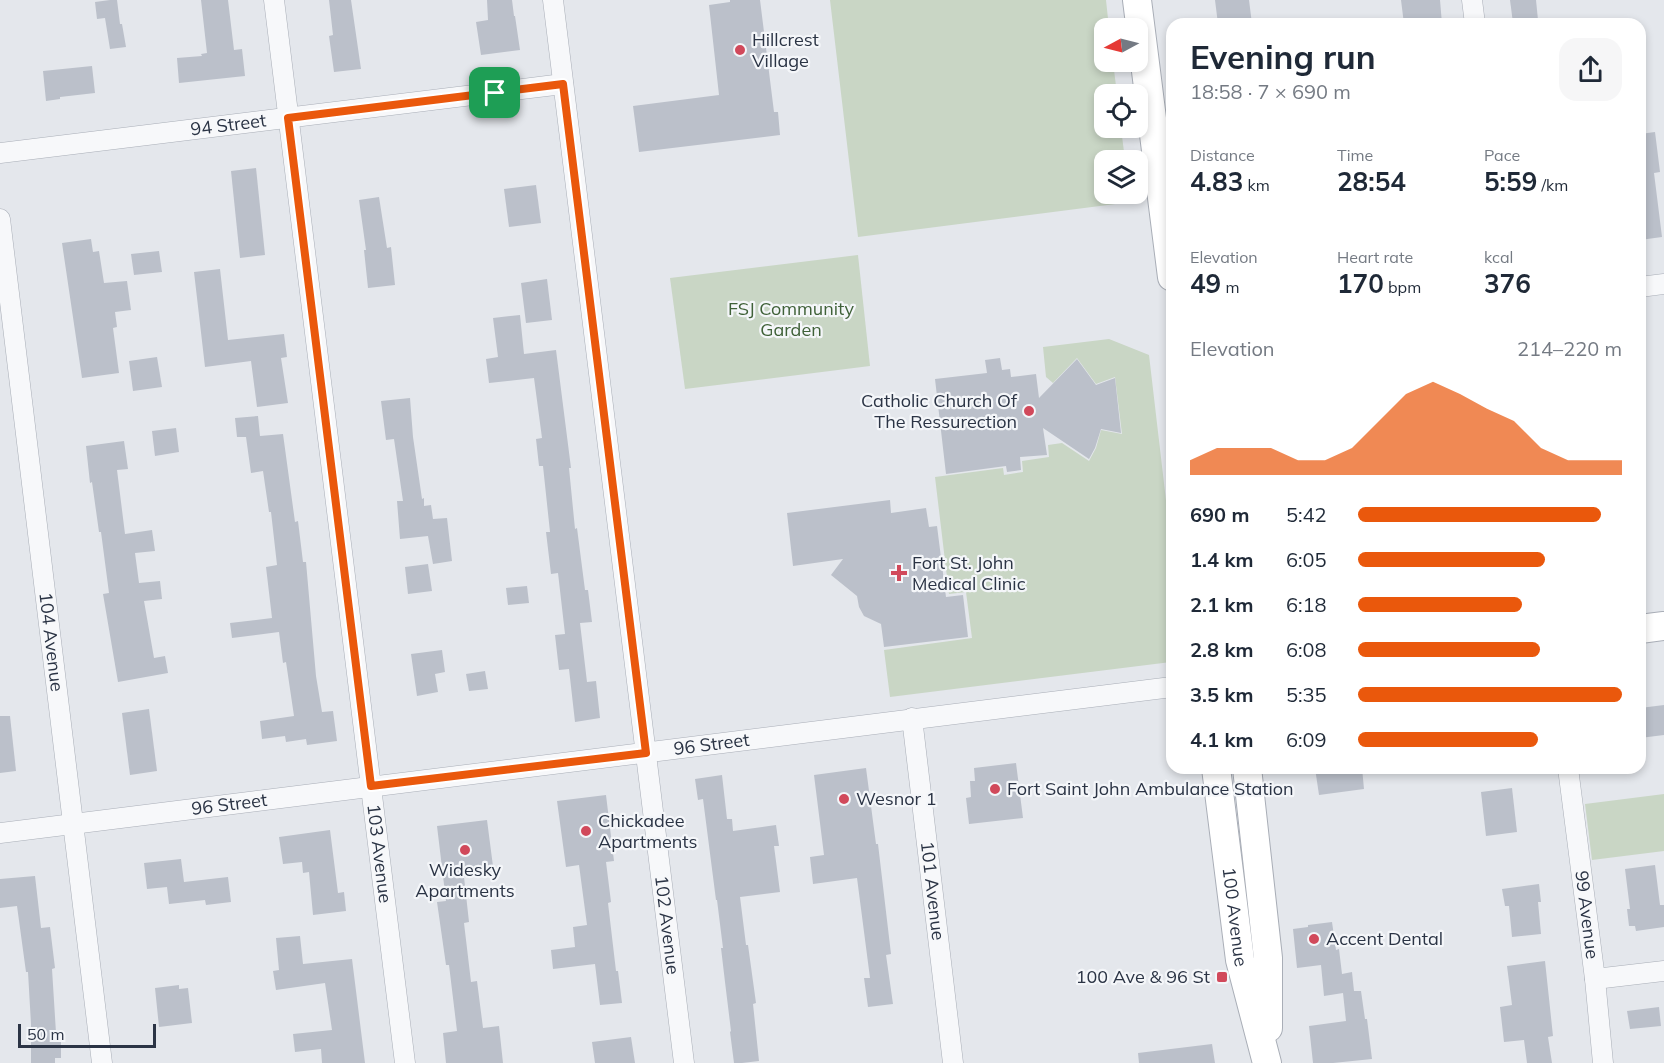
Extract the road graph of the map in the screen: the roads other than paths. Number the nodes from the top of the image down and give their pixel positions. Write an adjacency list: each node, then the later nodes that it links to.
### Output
1 (274, 0): 7 (street, 103 Avenue)
2 (553, 0): 6 (street, 102 Avenue)
3 (1137, 0): 10 (main road)
4 (1472, 0): 5 (street)
5 (1474, 18)
6 (563, 84): 7 (street, 94 Street); 17 (street, 102 Avenue)
7 (288, 118): 8 (street, 94 Street); 21 (street, 103 Avenue)
8 (0, 153)
9 (0, 219): 22 (street, 104 Avenue)
10 (1166, 230)
11 (1664, 284): 12 (street)
12 (1646, 286)
13 (1664, 626): 14 (main road)
14 (1646, 628)
15 (1166, 688): 16 (street, 96 Street)
16 (912, 718): 17 (street, 96 Street); 29 (street, 101 Avenue)
17 (646, 753): 21 (street, 96 Street); 28 (street, 102 Avenue)
18 (1217, 774): 30 (main road, 100 Avenue)
19 (1247, 774): 30 (main road, 100 Avenue)
20 (1569, 774): 25 (street, 99 Avenue)
21 (371, 786): 22 (street, 96 Street); 27 (street, 103 Avenue)
22 (73, 824): 23 (street, 96 Street); 26 (street, 104 Avenue)
23 (0, 833)
24 (1664, 971): 25 (street)
25 (1594, 979): 31 (street, 99 Avenue)
26 (102, 1063)
27 (405, 1063)
28 (684, 1063)
29 (953, 1063)
30 (1267, 1063)
31 (1604, 1063)

